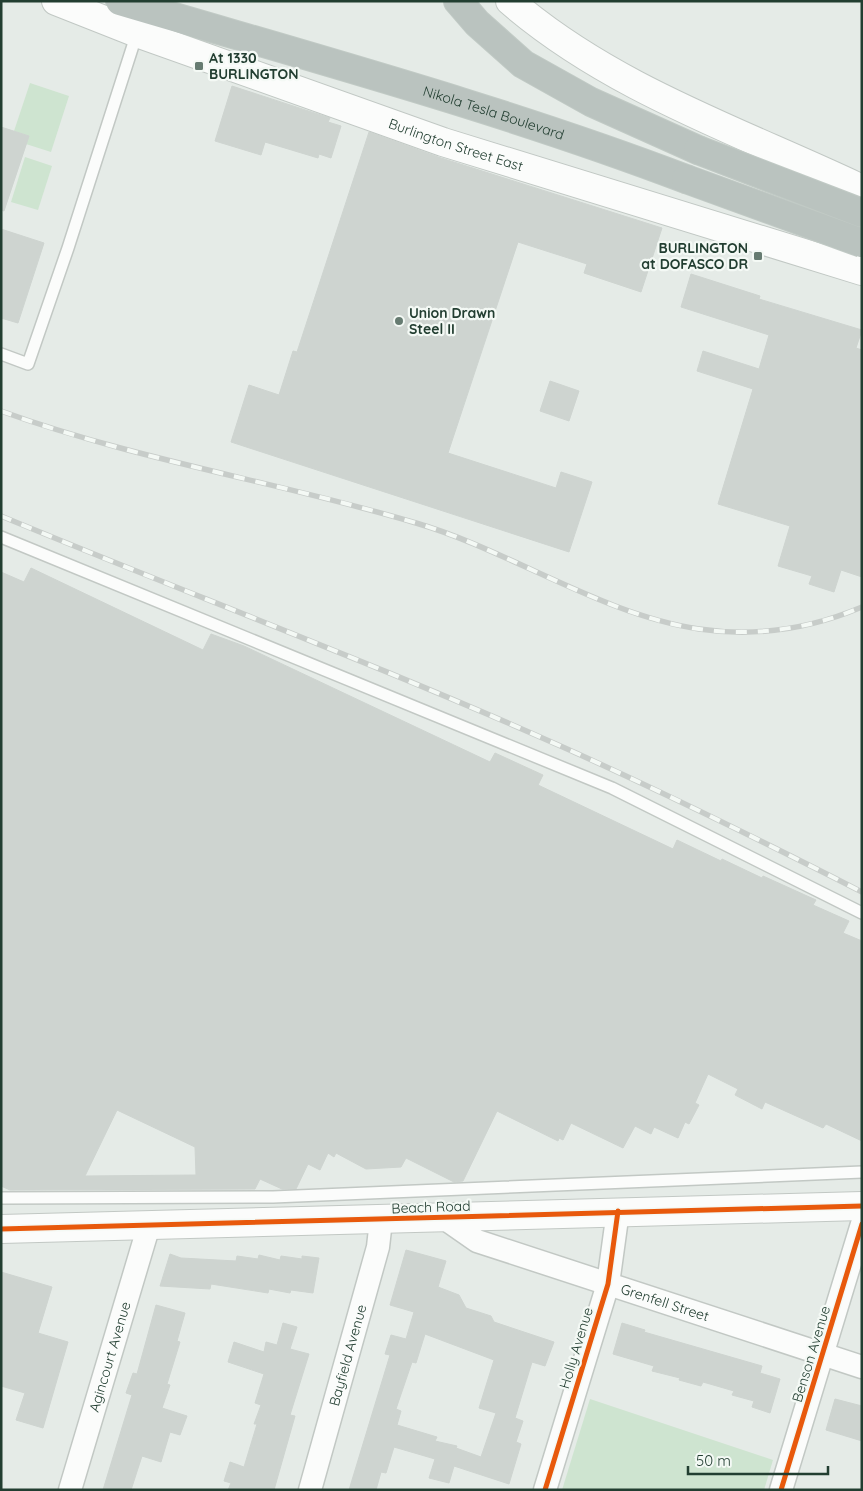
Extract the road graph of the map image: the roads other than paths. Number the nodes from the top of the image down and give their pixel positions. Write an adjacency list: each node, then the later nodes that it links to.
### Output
1 (56, 1): 5 (main road, Burlington Street East)
2 (120, 1): 8 (highway, Nikola Tesla Boulevard, bridge)
3 (458, 1): 7 (highway, bridge)
4 (510, 1): 6 (main road)
5 (137, 33): 9 (main road, Burlington Street East); 11 (lane)
6 (850, 184): 9 (lane)
7 (862, 213)
8 (862, 243)
9 (815, 247): 10 (main road, Burlington Street East)
10 (862, 271)
11 (1, 354)
12 (1, 537): 13 (lane)
13 (862, 913)
14 (862, 1172): 15 (lane)
15 (1, 1198)
16 (862, 1206): 17 (main road, Beach Road)
17 (618, 1211): 18 (main road, Beach Road); 23 (street, Holly Avenue)
18 (444, 1218): 19 (main road, Beach Road); 23 (street, Grenfell Street)
19 (380, 1220): 21 (main road, Beach Road); 27 (street, Bayfield Avenue)
20 (862, 1224): 24 (street, Benson Avenue)
21 (149, 1225): 22 (main road, Beach Road); 26 (street, Agincourt Avenue)
22 (1, 1229)
23 (608, 1284): 24 (street, Grenfell Street); 28 (street, Holly Avenue)
24 (823, 1355): 25 (street, Grenfell Street); 29 (street, Benson Avenue)
25 (862, 1367)
26 (70, 1490)
27 (310, 1490)
28 (545, 1490)
29 (781, 1490)

